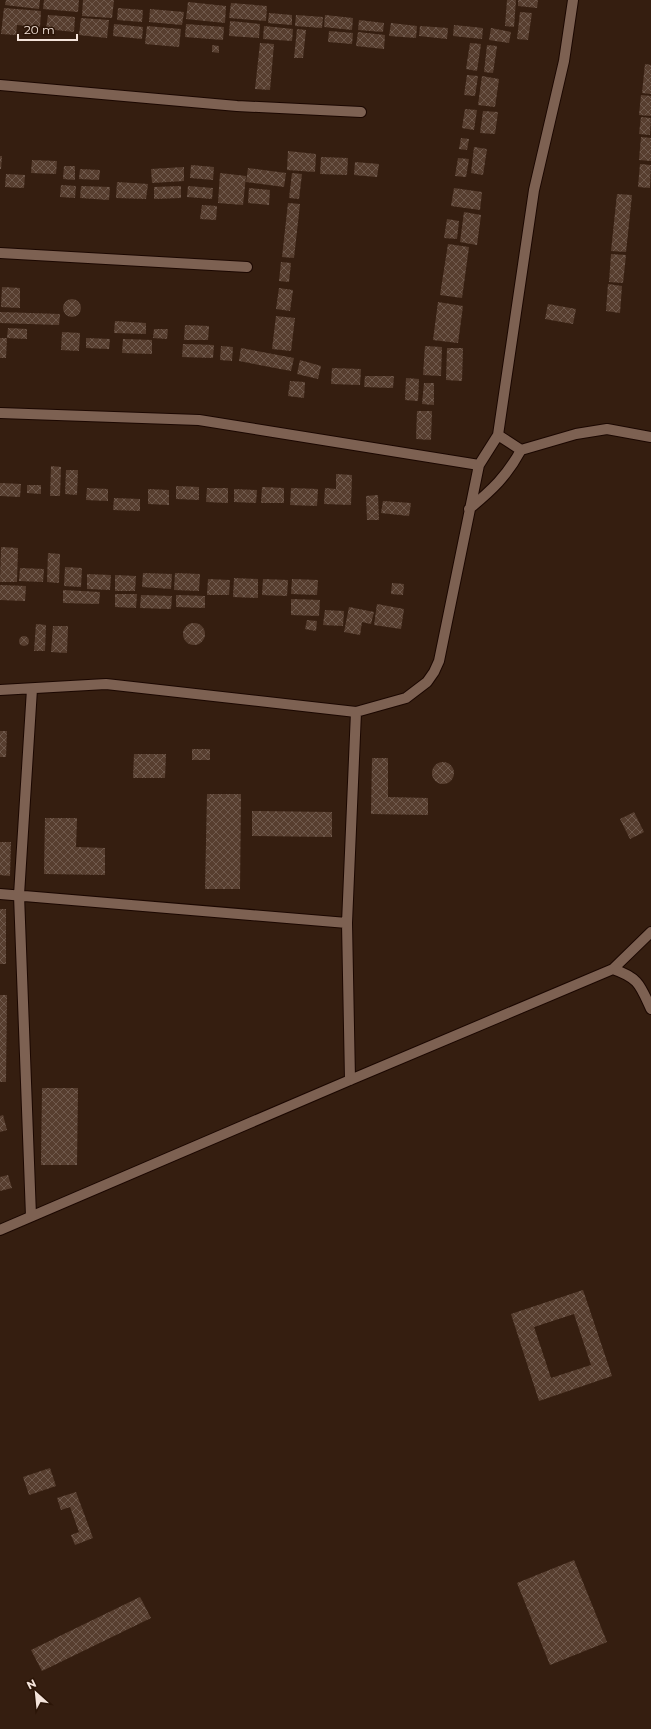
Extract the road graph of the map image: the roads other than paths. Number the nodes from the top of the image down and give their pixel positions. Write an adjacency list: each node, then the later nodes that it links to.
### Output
1 (573, 0): 7 (street)
2 (0, 85): 3 (street)
3 (360, 112)
4 (0, 253): 5 (street)
5 (247, 267)
6 (0, 413): 10 (street)
7 (498, 435): 9 (street); 10 (street)
8 (651, 437): 9 (street)
9 (521, 450): 11 (street)
10 (479, 465): 11 (street)
11 (469, 509): 14 (street)
12 (32, 689): 13 (street); 14 (street); 16 (street)
13 (0, 690)
14 (356, 712): 17 (street)
15 (0, 894): 16 (street)
16 (19, 895): 17 (street); 22 (street)
17 (347, 923): 21 (street)
18 (651, 932): 19 (street)
19 (613, 969): 20 (street); 21 (street)
20 (651, 1009)
21 (350, 1080): 22 (street)
22 (31, 1216): 23 (street)
23 (0, 1230)

